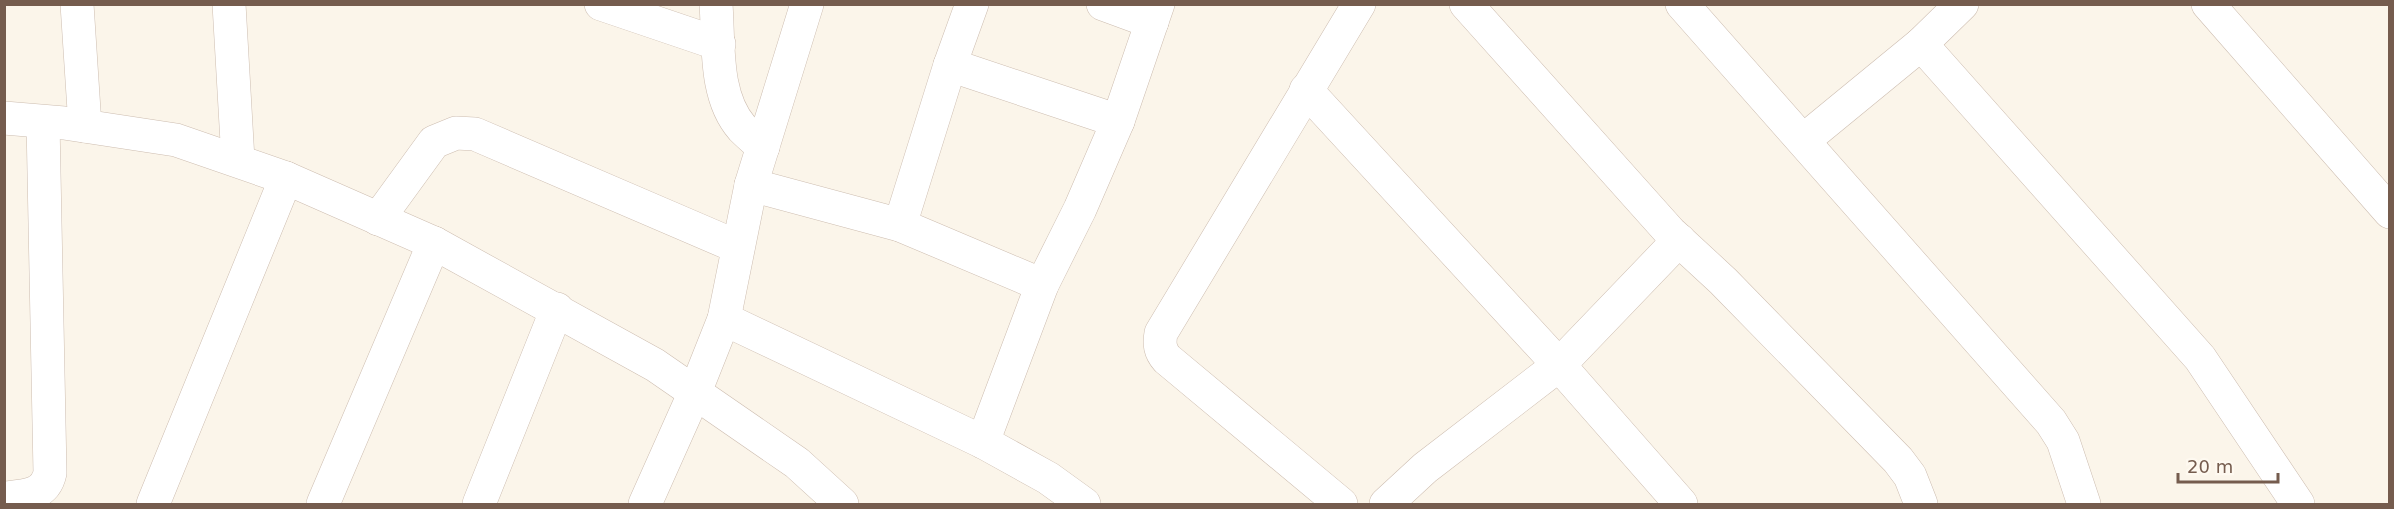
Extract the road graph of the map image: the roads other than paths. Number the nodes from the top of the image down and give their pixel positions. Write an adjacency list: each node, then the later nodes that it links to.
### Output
1 (77, 4): 21 (street)
2 (229, 4): 24 (street)
3 (601, 4): 14 (street)
4 (716, 4): 14 (street)
5 (807, 4): 23 (street)
6 (972, 4): 16 (street)
7 (1103, 4): 13 (street)
8 (1359, 4): 17 (street)
9 (1466, 4): 30 (street)
10 (1682, 4): 22 (street)
11 (1962, 4): 15 (street)
12 (2208, 4): 27 (street)
13 (1155, 13): 19 (street)
14 (719, 44): 23 (street)
15 (1921, 44): 22 (street); 51 (street)
16 (950, 65): 19 (street); 29 (street)
17 (1306, 90): 36 (street); 46 (street)
18 (4, 118): 20 (street)
19 (1118, 121): 33 (street)
20 (43, 122): 21 (street); 39 (street)
21 (85, 126): 24 (street)
22 (1804, 140): 50 (street)
23 (763, 147): 26 (street)
24 (238, 160): 25 (street)
25 (286, 178): 28 (street); 40 (street)
26 (752, 185): 29 (street); 32 (street)
27 (2390, 212)
28 (378, 219): 31 (street); 32 (street)
29 (900, 225): 33 (street)
30 (1679, 240): 36 (street); 49 (street)
31 (434, 243): 34 (street); 41 (street)
32 (738, 248): 35 (street)
33 (1042, 285): 38 (street)
34 (557, 309): 37 (street); 42 (street)
35 (724, 319): 37 (street); 38 (street)
36 (1559, 365): 47 (street); 48 (street)
37 (695, 392): 43 (street); 44 (street)
38 (982, 442): 45 (street)
39 (4, 498)
40 (153, 504)
41 (323, 504)
42 (479, 504)
43 (645, 504)
44 (842, 504)
45 (1084, 504)
46 (1341, 504)
47 (1386, 504)
48 (1681, 504)
49 (1921, 504)
50 (2084, 504)
51 (2298, 504)

